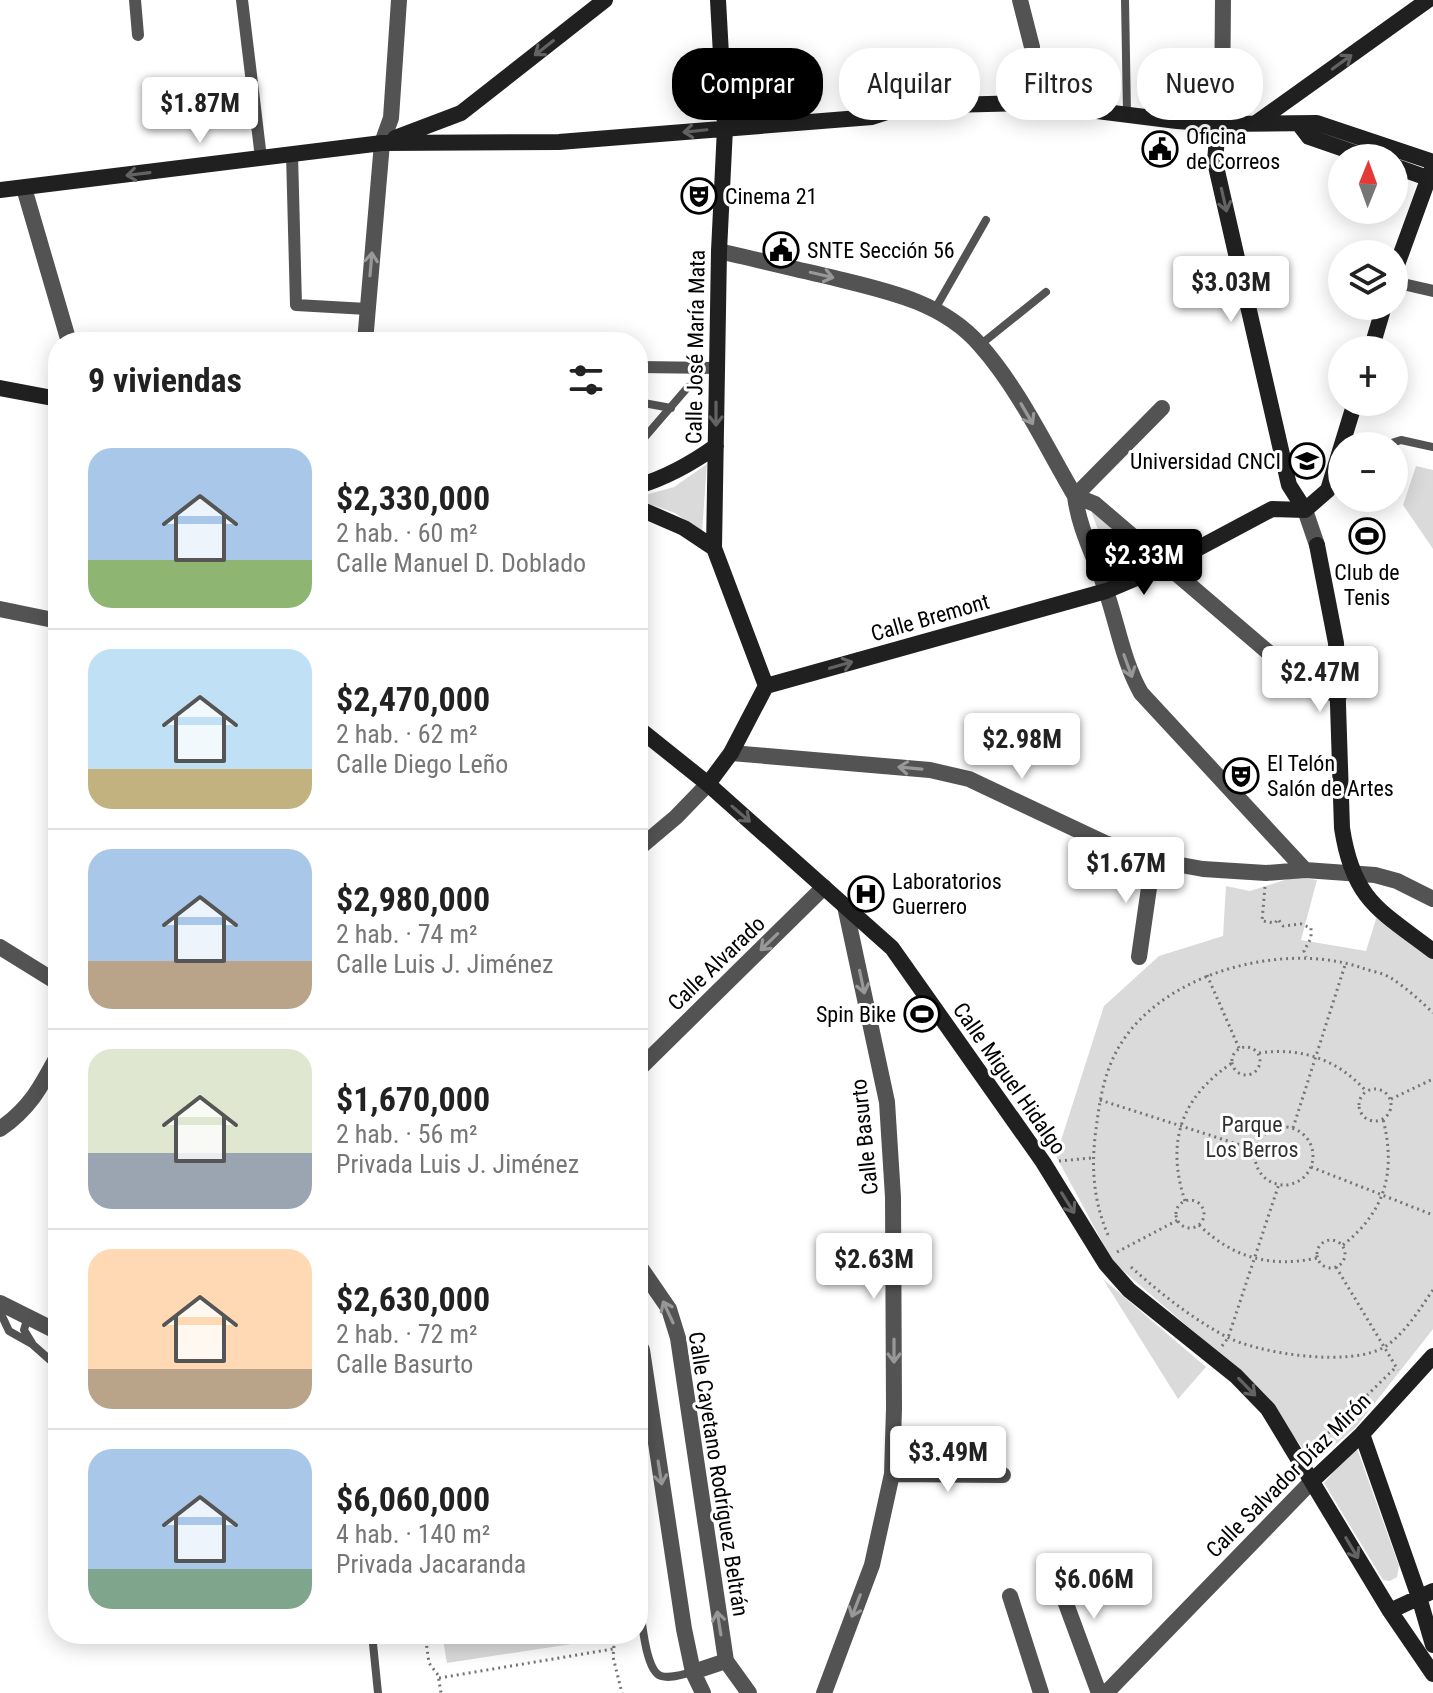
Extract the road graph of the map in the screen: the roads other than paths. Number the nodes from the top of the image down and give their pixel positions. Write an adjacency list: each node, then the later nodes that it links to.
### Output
1 (135, 0): 10 (street)
2 (242, 0): 22 (street)
3 (399, 0): 19 (street)
4 (605, 0): 19 (main road, one-way to 19)
5 (718, 0): 18 (main road, Calle José María Mata)
6 (1020, 0): 11 (street)
7 (1125, 0): 14 (lane)
8 (1223, 0): 16 (street)
9 (1428, 0): 15 (main road, one-way to 9)
10 (138, 35)
11 (1032, 48)
12 (996, 104): 18 (main road)
13 (1121, 112): 14 (main road)
14 (1127, 113): 16 (main road)
15 (1256, 123): 16 (main road); 17 (main road)
16 (1218, 124): 53 (main road, one-way to 53)
17 (1299, 124): 20 (main road); 24 (main road)
18 (725, 128): 19 (main road, one-way to 19); 29 (main road, Calle José María Mata)
19 (382, 143): 21 (main road); 33 (street, one-way to 19)
20 (1329, 144)
21 (292, 154): 22 (main road); 33 (street)
22 (261, 158): 25 (main road, one-way to 25)
23 (1408, 168): 24 (main road)
24 (1432, 171): 28 (main road)
25 (24, 188): 26 (main road); 35 (street)
26 (0, 190)
27 (986, 220): 34 (lane)
28 (1406, 240)
29 (719, 251): 34 (street, one-way to 34); 39 (main road, Calle José María Mata)
30 (1408, 285): 31 (street)
31 (1433, 291)
32 (1046, 292): 37 (lane)
33 (367, 309): 36 (street)
34 (935, 309): 37 (street)
35 (66, 332)
36 (366, 332)
37 (980, 345): 52 (street, one-way to 52)
38 (648, 367): 39 (street)
39 (717, 368): 48 (main road, Calle José María Mata, one-way to 48)
40 (688, 387): 44 (lane)
41 (0, 388): 42 (main road)
42 (48, 397)
43 (648, 404): 44 (lane)
44 (671, 408): 46 (lane)
45 (1162, 408): 52 (street)
46 (648, 434)
47 (1408, 442): 49 (lane)
48 (716, 446): 50 (main road); 56 (main road, Calle José María Mata)
49 (1433, 447)
50 (648, 483)
51 (1328, 490): 53 (main road)
52 (1075, 496): 57 (street); 58 (street)
53 (1305, 510): 55 (street); 57 (main road, Calle Bremont)
54 (648, 512): 56 (main road)
55 (1317, 545): 62 (main road)
56 (714, 548): 61 (main road, Calle José María Mata)
57 (1165, 566): 58 (main road, Calle Bremont); 62 (street)
58 (1106, 591): 61 (main road, Calle Bremont, one-way to 58); 68 (street, one-way to 68)
59 (0, 609): 60 (street)
60 (48, 619)
61 (766, 686): 64 (main road)
62 (1339, 696): 69 (main road)
63 (648, 736): 65 (main road, Calle Miguel Hidalgo)
64 (731, 753): 65 (main road); 67 (street, one-way to 64)
65 (708, 784): 66 (street); 70 (main road, Calle Miguel Hidalgo, one-way to 70)
66 (648, 841)
67 (1153, 860): 68 (street); 75 (street)
68 (1305, 870): 69 (street)
69 (1352, 874): 71 (street); 74 (main road)
70 (824, 887): 72 (main road, Calle Miguel Hidalgo); 77 (street, Calle Alvarado, one-way to 77)
71 (1433, 899)
72 (845, 906): 89 (street, Calle Basurto, one-way to 89); 91 (main road, Calle Miguel Hidalgo, one-way to 91)
73 (0, 947): 76 (street)
74 (1433, 951)
75 (1139, 957)
76 (48, 977)
77 (648, 1060)
78 (48, 1074): 79 (street)
79 (0, 1129)
80 (648, 1279): 99 (street, Calle Cayetano Rodríguez Beltrán, one-way to 80)
81 (0, 1304): 82 (street); 84 (lane)
82 (32, 1318): 83 (street); 84 (lane)
83 (48, 1327)
84 (32, 1344): 86 (lane)
85 (1433, 1356): 88 (main road, Calle Salvador Díaz Mirón)
86 (48, 1358)
87 (648, 1388): 100 (street, one-way to 100)
88 (1362, 1434): 91 (main road, Calle Salvador Díaz Mirón); 93 (main road)
89 (892, 1474): 90 (street); 105 (street, Calle Basurto, one-way to 105)
90 (1003, 1475)
91 (1312, 1481): 95 (main road, Calle Miguel Hidalgo, one-way to 95); 108 (street, Calle Salvador Díaz Mirón)
92 (1051, 1563): 107 (street)
93 (1426, 1594): 95 (main road); 98 (main road)
94 (1010, 1596): 106 (street)
95 (1390, 1611): 101 (main road, Calle Miguel Hidalgo)
96 (373, 1644): 102 (lane)
97 (646, 1644): 100 (lane)
98 (1433, 1645)
99 (726, 1661): 100 (street); 104 (street, Calle Cayetano Rodríguez Beltrán)
100 (693, 1672): 103 (street)
101 (1433, 1674)
102 (378, 1693)
103 (703, 1693)
104 (749, 1693)
105 (824, 1693)
106 (1041, 1693)
107 (1099, 1693)
108 (1106, 1693)

